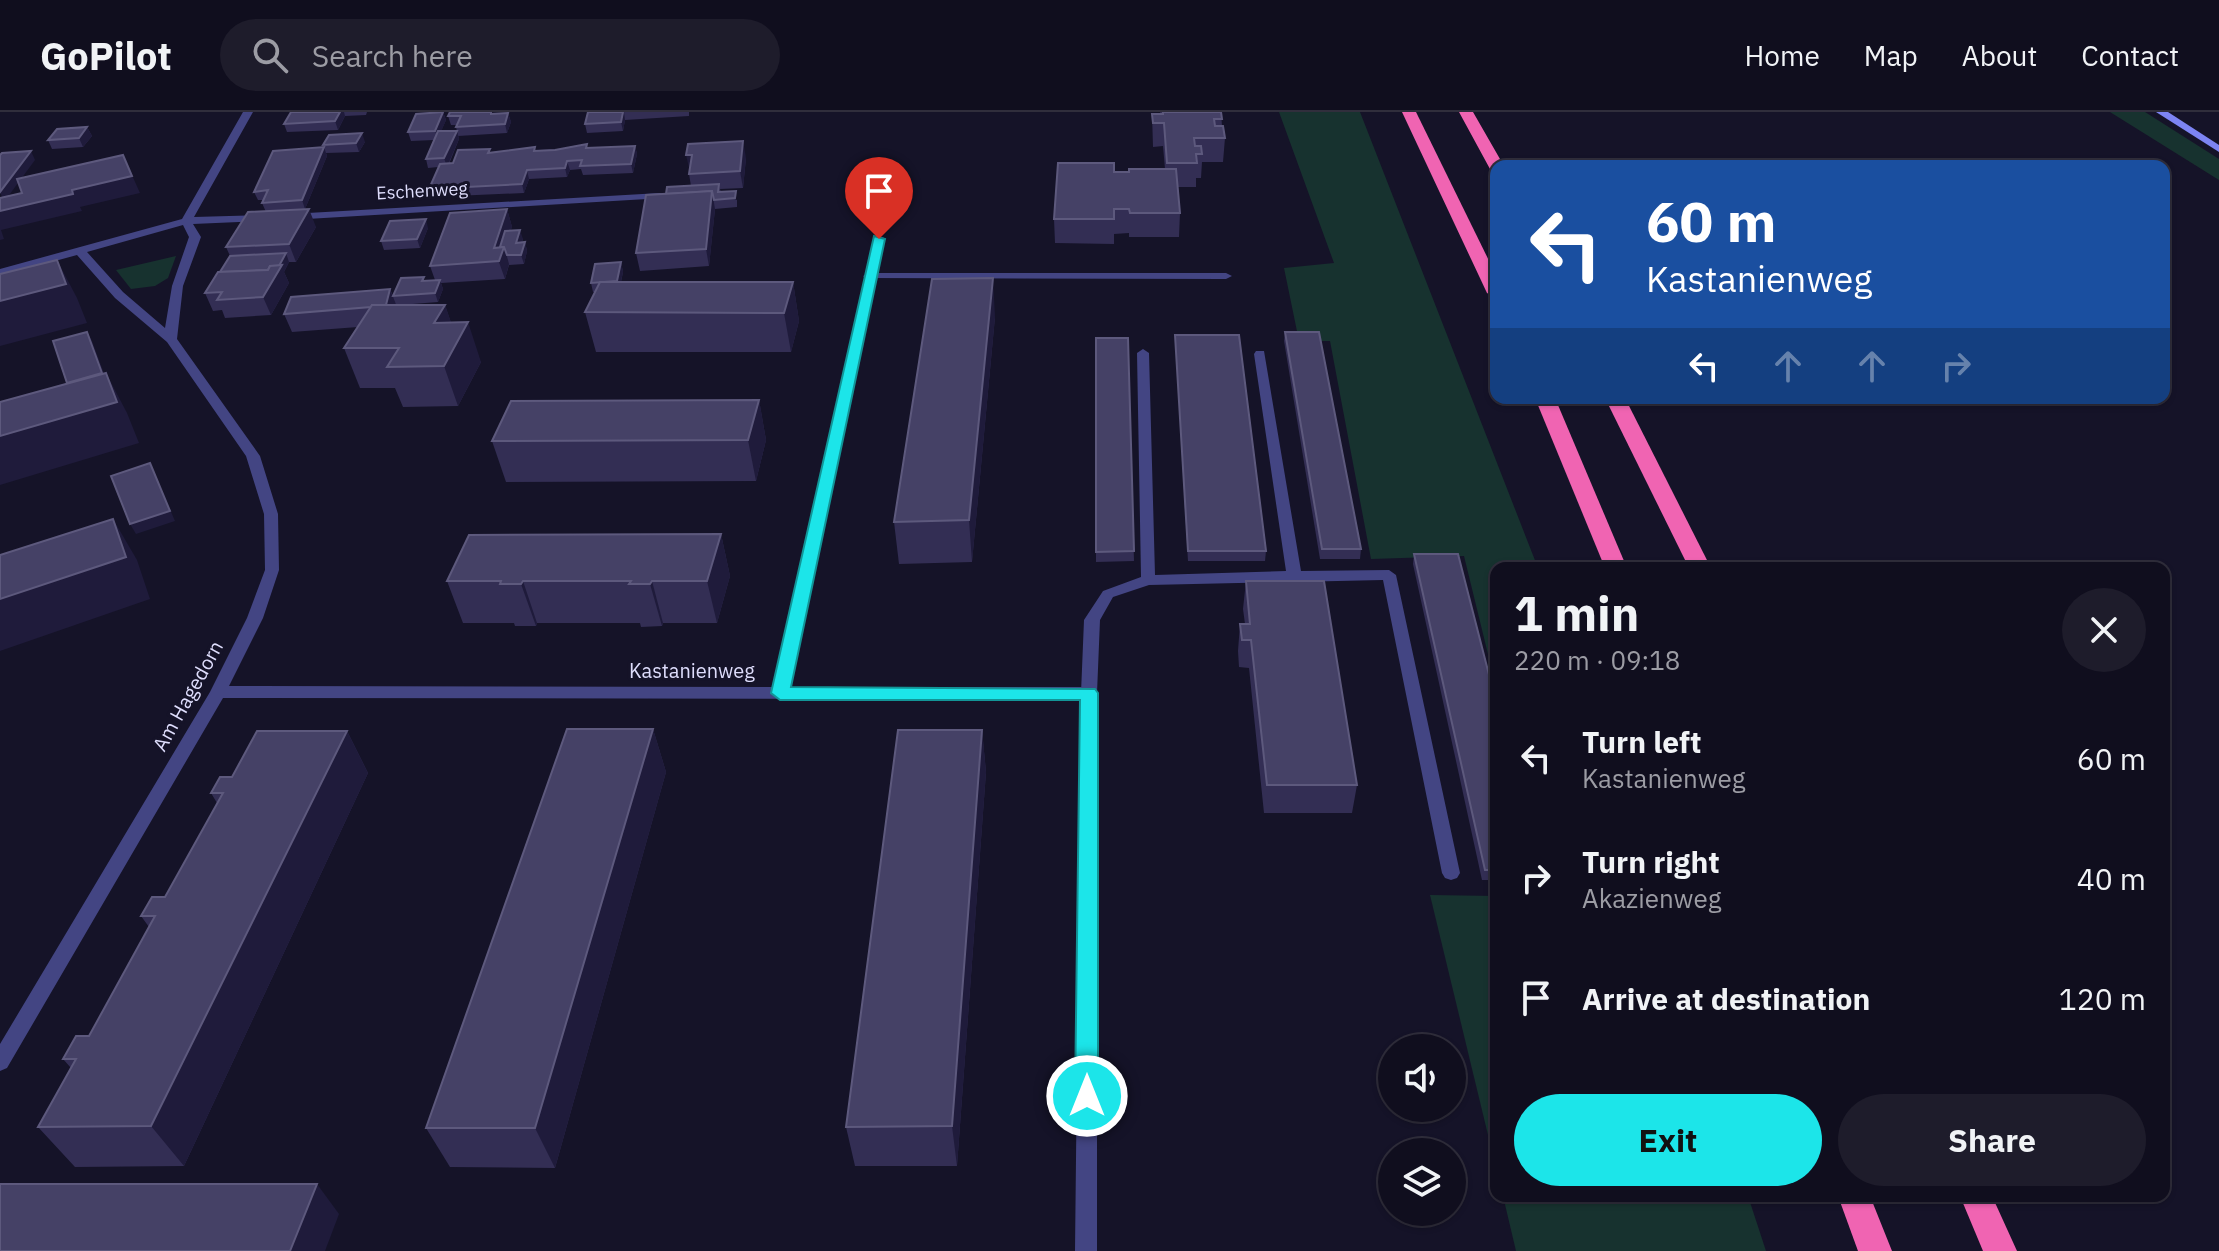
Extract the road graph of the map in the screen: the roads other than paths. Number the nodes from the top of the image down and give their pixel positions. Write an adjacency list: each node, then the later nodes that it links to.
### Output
1 (248, 112): 8 (street)
2 (1409, 112): 14 (highway)
3 (1466, 112): 6 (highway)
4 (2161, 112): 5 (main road)
5 (2219, 149)
6 (1493, 160)
7 (660, 196): 8 (street, Eschenweg)
8 (186, 221): 10 (street, Eschenweg); 15 (street)
9 (879, 239): 12 (street)
10 (80, 252): 11 (street, Eschenweg); 15 (street, Am Hagedorn)
11 (0, 273)
12 (869, 276): 13 (street); 25 (street)
13 (1226, 276)
14 (1490, 281)
15 (171, 339): 24 (street, Am Hagedorn)
16 (1143, 353): 23 (street)
17 (1260, 354): 22 (street)
18 (1548, 404): 20 (highway)
19 (1618, 404): 21 (highway)
20 (1613, 562)
21 (1697, 562)
22 (1294, 576): 23 (street); 27 (street)
23 (1148, 580): 26 (street)
24 (218, 692): 25 (street, Kastanienweg); 28 (street, Am Hagedorn)
25 (780, 693): 26 (street, Kastanienweg)
26 (1089, 693): 31 (street)
27 (1451, 873)
28 (0, 1062)
29 (1856, 1202): 32 (highway)
30 (1979, 1202): 33 (highway)
31 (1086, 1251)
32 (1875, 1251)
33 (2000, 1251)

